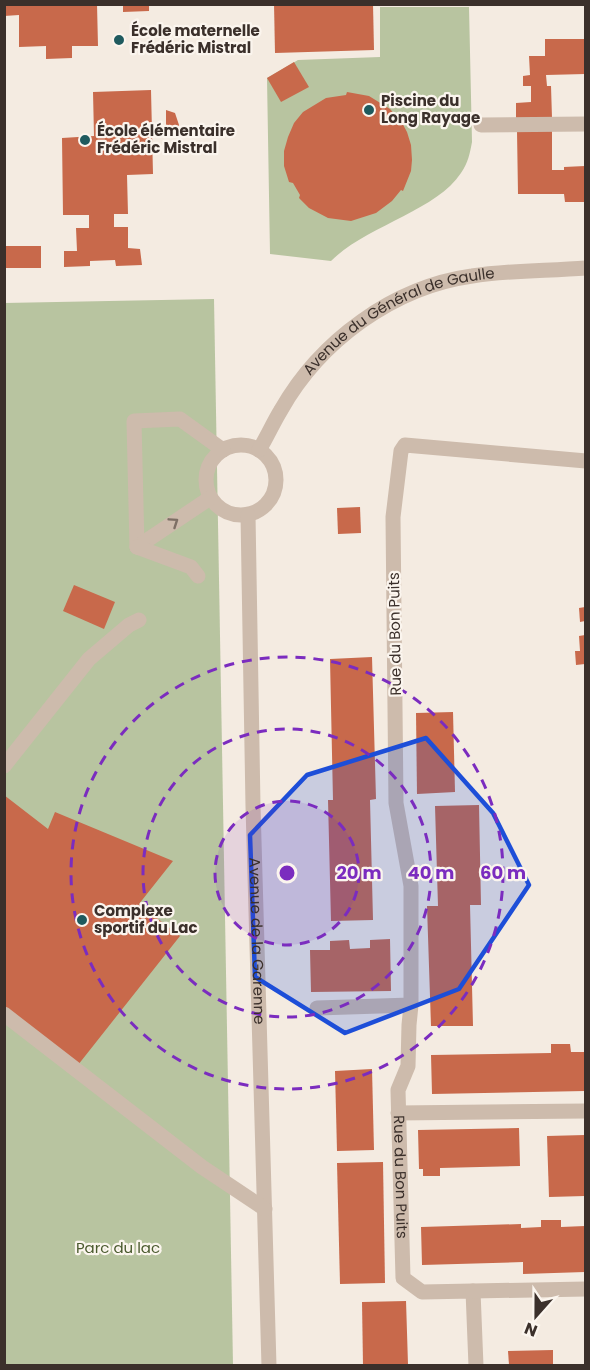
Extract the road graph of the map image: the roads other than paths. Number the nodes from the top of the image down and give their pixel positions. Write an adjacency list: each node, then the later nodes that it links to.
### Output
1 (585, 124): 2 (street)
2 (481, 125)
3 (585, 268): 5 (street, Avenue du Général de Gaulle)
4 (223, 450): 5 (street); 7 (street); 9 (street)
5 (259, 450): 8 (street)
6 (585, 461): 13 (street, Rue du Bon Puits)
7 (210, 498): 8 (street); 9 (street, one-way to 7)
8 (248, 515): 18 (street, Avenue de la Garenne)
9 (137, 547): 10 (street)
10 (198, 576)
11 (139, 620): 12 (street)
12 (4, 766)
13 (411, 1005): 14 (street); 17 (street, Rue du Bon Puits)
14 (317, 1008)
15 (4, 1014): 18 (street)
16 (585, 1110): 17 (street)
17 (398, 1113): 20 (street, Rue du Bon Puits)
18 (265, 1209): 21 (street, Avenue de la Garenne)
19 (585, 1288): 20 (street, Rue du Bon Puits)
20 (473, 1291): 22 (street)
21 (269, 1365)
22 (476, 1365)

